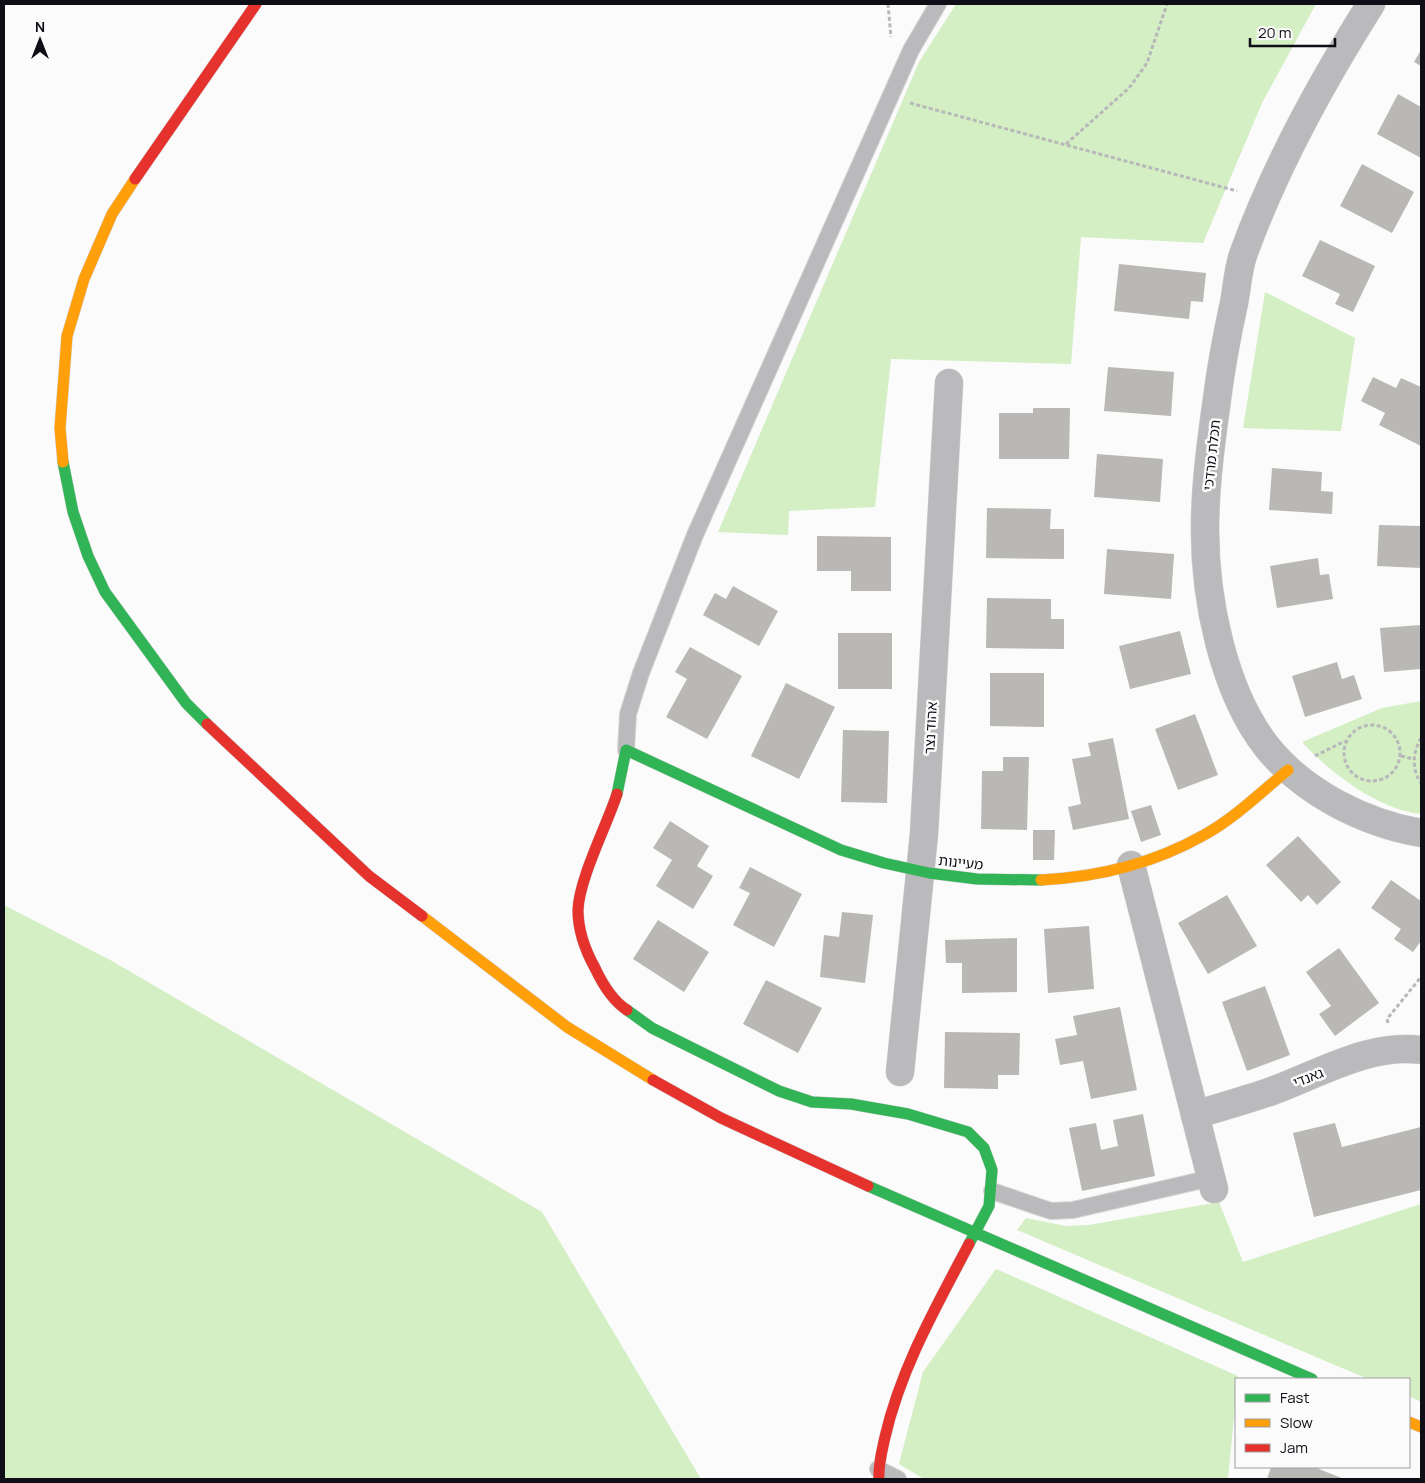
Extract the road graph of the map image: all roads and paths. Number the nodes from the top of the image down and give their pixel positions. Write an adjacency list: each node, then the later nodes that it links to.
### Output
1 (256, 4): 27 (street)
2 (888, 4): 6 (path)
3 (938, 4): 7 (lane)
4 (1167, 4): 8 (path)
5 (1371, 4): 9 (street, תכלת מרדכי)
6 (891, 39)
7 (890, 97): 8 (path); 12 (lane)
8 (1066, 145): 9 (path)
9 (1267, 199): 15 (street, תכלת מרדכי)
10 (949, 383): 19 (street, אהוד נצר)
11 (1421, 738): 14 (path)
12 (626, 750): 19 (street, מעיינות); 26 (street)
13 (1400, 756): 13 (path); 14 (path)
14 (1414, 759): 16 (path)
15 (1288, 770): 17 (street, תכלת מרדכי); 18 (street, מעיינות)
16 (1421, 782)
17 (1421, 833)
18 (1132, 865): 19 (street, מעיינות); 24 (street)
19 (919, 873): 23 (street, אהוד נצר)
20 (1421, 977): 21 (path)
21 (1391, 1049): 22 (street, גאנדי); 24 (street, גאנדי)
22 (1421, 1050)
23 (900, 1072)
24 (1195, 1115): 25 (street)
25 (1212, 1184): 26 (lane)
26 (992, 1191): 27 (street)
27 (975, 1233): 28 (street); 29 (street)
28 (1310, 1378)
29 (878, 1474): 30 (lane)
30 (898, 1479)

